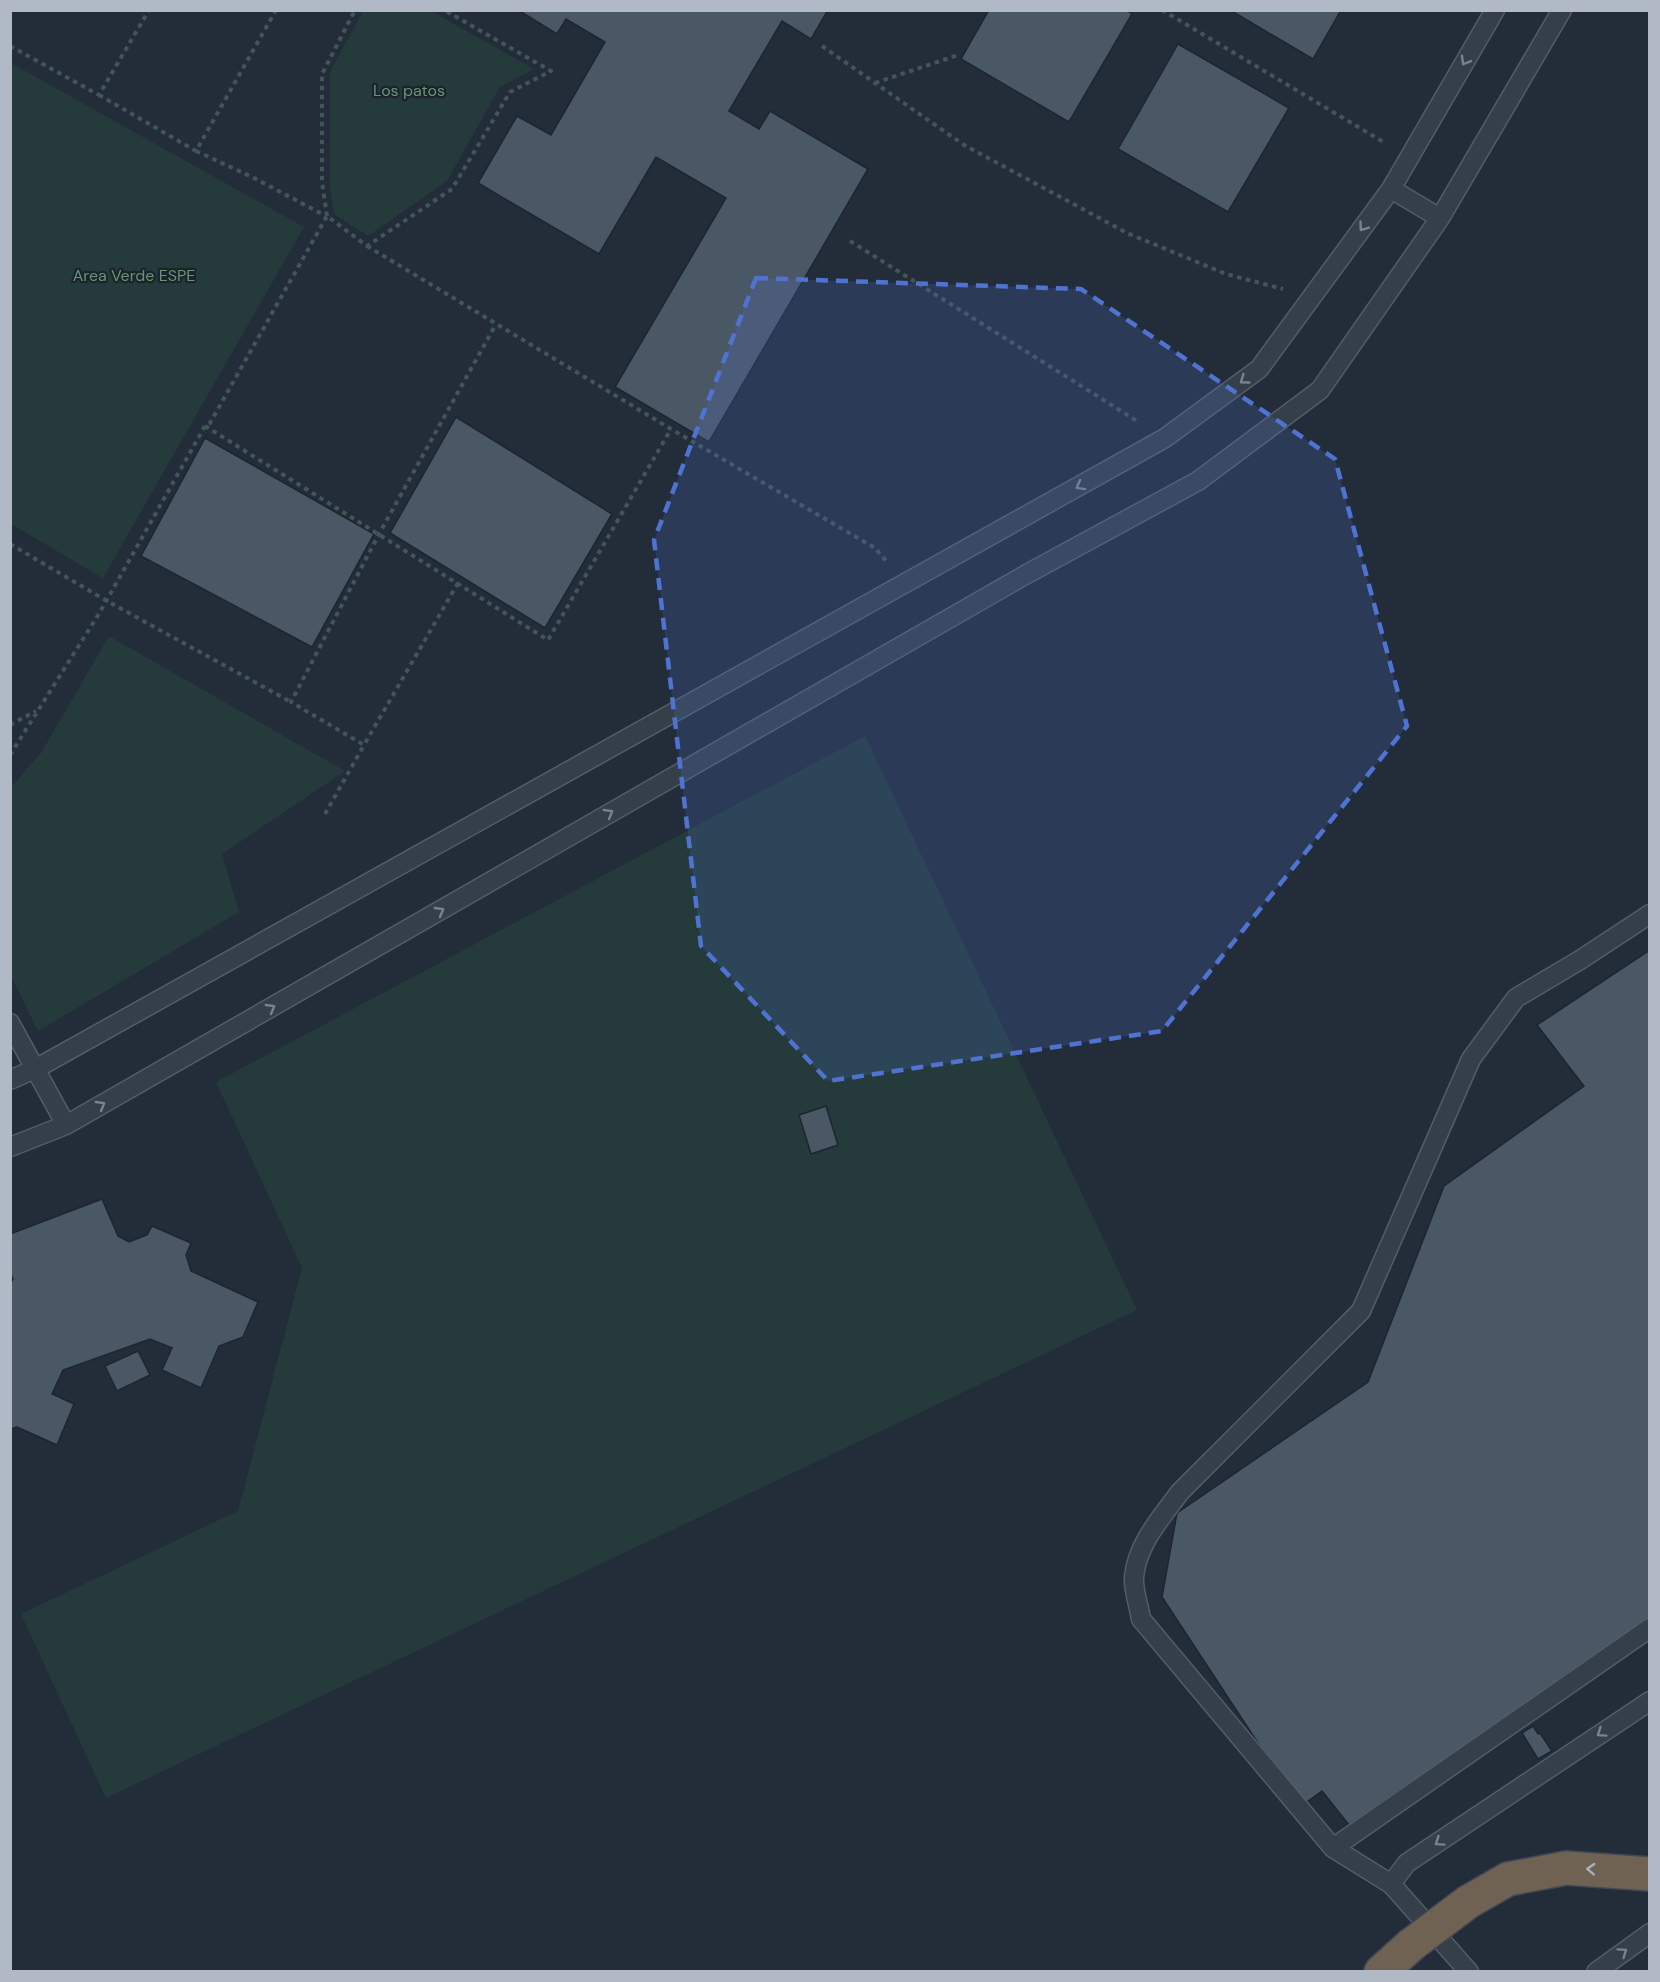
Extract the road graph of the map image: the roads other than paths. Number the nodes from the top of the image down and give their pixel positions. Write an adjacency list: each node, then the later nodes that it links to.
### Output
1 (1495, 10): 3 (lane, one-way to 3)
2 (1562, 10): 4 (lane)
3 (1391, 189): 4 (lane); 7 (lane, one-way to 7)
4 (1440, 218): 9 (lane, one-way to 4)
5 (1650, 914): 13 (lane)
6 (10, 1023): 7 (lane)
7 (37, 1068): 8 (lane); 9 (lane)
8 (10, 1080)
9 (66, 1125): 10 (lane)
10 (10, 1147)
11 (1650, 1628): 13 (lane)
12 (1650, 1701): 15 (lane, one-way to 15)
13 (1333, 1848): 15 (lane)
14 (1650, 1874): 17 (highway, one-way to 17, bridge)
15 (1391, 1884): 18 (lane)
16 (1650, 1933): 19 (lane, one-way to 16)
17 (1381, 1971)
18 (1469, 1971)
19 (1596, 1971)

